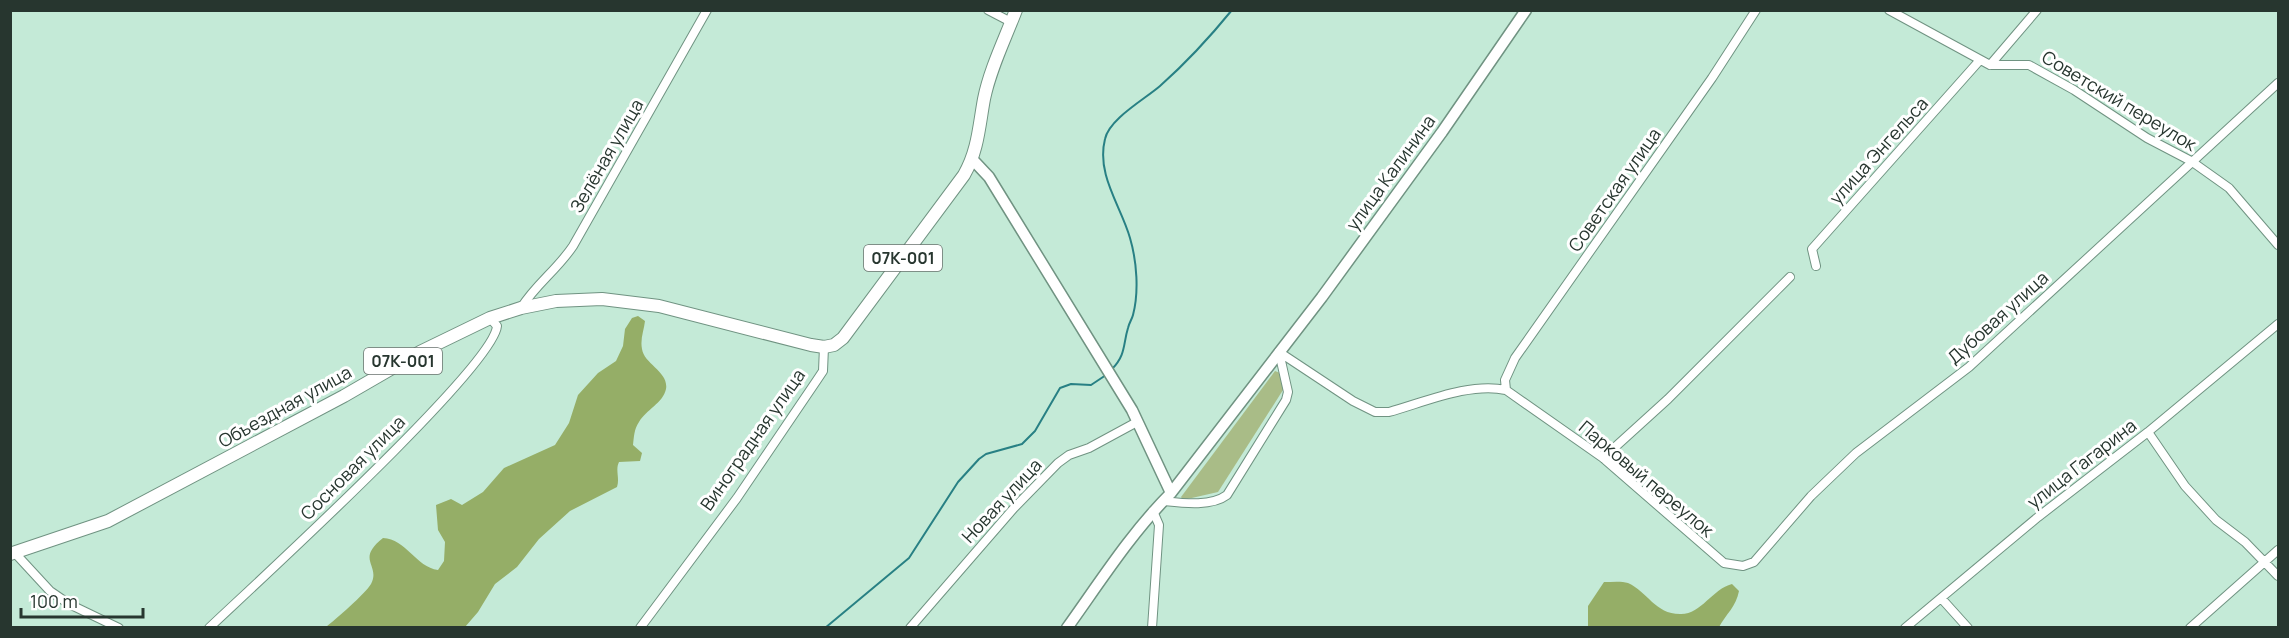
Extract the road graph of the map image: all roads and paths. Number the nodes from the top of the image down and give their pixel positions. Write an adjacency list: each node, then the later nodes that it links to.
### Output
1 (707, 10): 16 (street, Зелёная улица)
2 (988, 10): 7 (street)
3 (1526, 10): 20 (street, улица Калинина)
4 (1756, 10): 21 (street, Советская улица)
5 (1889, 10): 8 (street, Советский переулок)
6 (2037, 10): 9 (street)
7 (1014, 16): 11 (main road, 07К-001)
8 (1980, 60): 9 (street, Советский переулок); 14 (street, улица Энгельса)
9 (1990, 65): 12 (street, Советский переулок)
10 (2278, 83): 12 (street, Дубовая улица)
11 (973, 160): 19 (main road, 07К-001); 22 (street)
12 (2191, 161): 13 (street, Советский переулок); 30 (street, Дубовая улица)
13 (2278, 245)
14 (1816, 266)
15 (1790, 277): 24 (street)
16 (521, 308): 17 (main road, Объездная улица / 07К-001); 19 (main road, Объездная улица / 07К-001)
17 (490, 318): 28 (main road, Объездная улица / 07К-001); 34 (street, Сосновая улица)
18 (2278, 324): 23 (street, улица Гагарина)
19 (824, 347): 35 (street, Виноградная улица)
20 (1279, 352): 21 (street); 25 (street, улица Калинина); 25 (street)
21 (1506, 390): 24 (street, Парковый переулок)
22 (1137, 422): 25 (street); 36 (street, Новая улица)
23 (2148, 432): 29 (street); 32 (street, улица Гагарина)
24 (1603, 458): 30 (street, Парковый переулок)
25 (1167, 497): 26 (street, улица Калинина)
26 (1153, 511): 37 (street, улица Калинина); 38 (street)
27 (2278, 550): 29 (street)
28 (12, 553): 33 (street)
29 (2265, 561): 31 (street); 41 (street)
30 (1734, 566)
31 (2278, 576)
32 (1941, 598): 39 (street, улица Гагарина); 40 (street)
33 (119, 627)
34 (210, 627)
35 (640, 627)
36 (910, 627)
37 (1067, 627)
38 (1152, 627)
39 (1905, 627)
40 (1968, 627)
41 (2190, 627)

